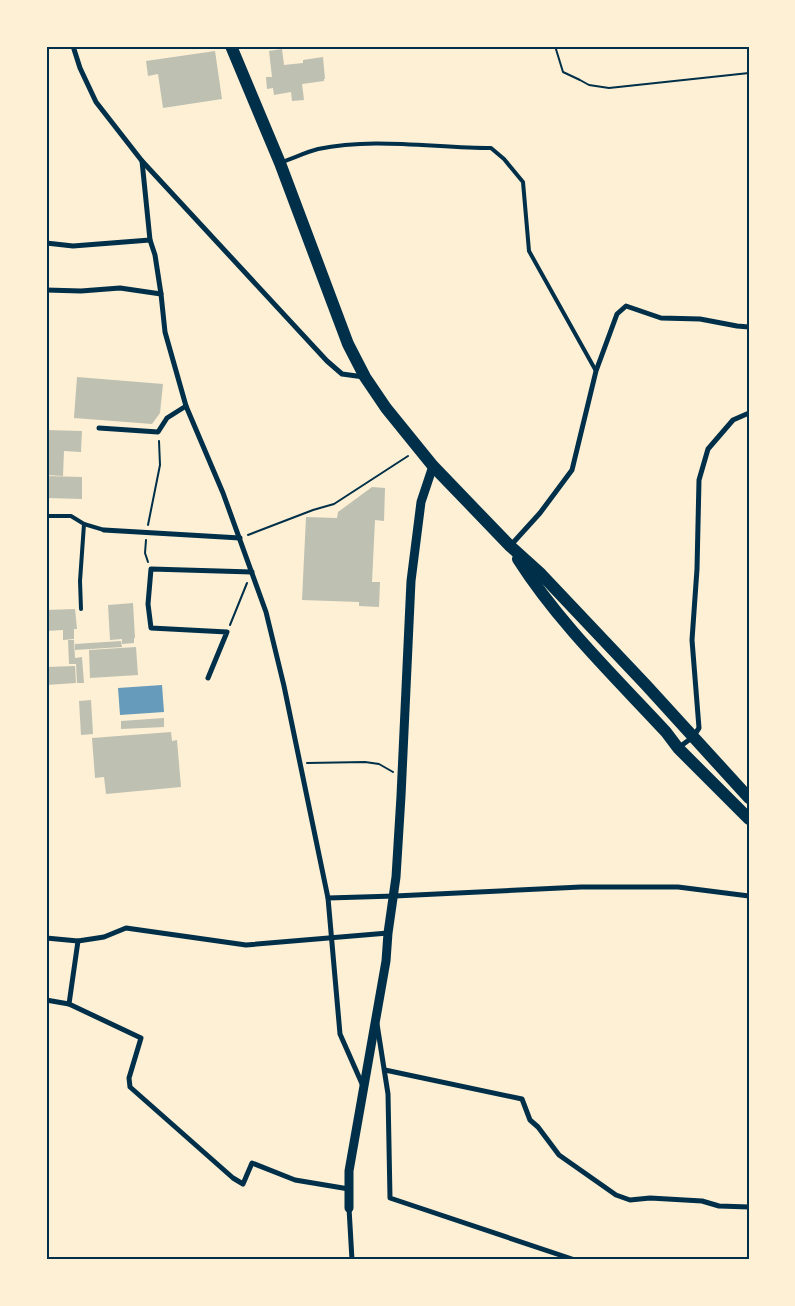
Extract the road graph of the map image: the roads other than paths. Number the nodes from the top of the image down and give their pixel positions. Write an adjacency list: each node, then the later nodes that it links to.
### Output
1 (73, 46): 3 (street)
2 (233, 46): 4 (highway)
3 (142, 161): 5 (street); 11 (street)
4 (280, 163): 10 (lane); 11 (highway)
5 (150, 240): 6 (street); 8 (street)
6 (46, 243)
7 (46, 290): 8 (street)
8 (162, 294): 12 (street)
9 (749, 327): 10 (street)
10 (596, 371): 20 (street)
11 (365, 377): 15 (highway)
12 (186, 406): 14 (street); 19 (street)
13 (749, 413): 24 (street)
14 (99, 428)
15 (433, 466): 20 (highway); 28 (street)
16 (46, 516): 17 (lane)
17 (84, 524): 18 (lane); 22 (lane)
18 (104, 530): 19 (street)
19 (240, 538): 21 (street)
20 (510, 546): 24 (highway); 25 (highway)
21 (252, 572): 23 (street); 30 (street)
22 (81, 609)
23 (208, 678)
24 (694, 737): 25 (street); 26 (highway)
25 (678, 748): 27 (highway)
26 (749, 798)
27 (749, 819)
28 (394, 896): 29 (street); 30 (street); 31 (street)
29 (749, 896)
30 (328, 898): 33 (street)
31 (388, 933): 33 (street); 37 (street)
32 (46, 938): 34 (street)
33 (332, 938): 34 (street); 39 (street)
34 (78, 941): 36 (street)
35 (46, 1000): 36 (street)
36 (69, 1004): 40 (street)
37 (376, 1019): 38 (street); 39 (street)
38 (385, 1070): 41 (street); 44 (street)
39 (364, 1089): 40 (street)
40 (349, 1189): 42 (street)
41 (749, 1207)
42 (349, 1208): 43 (street)
43 (352, 1260)
44 (575, 1260)

